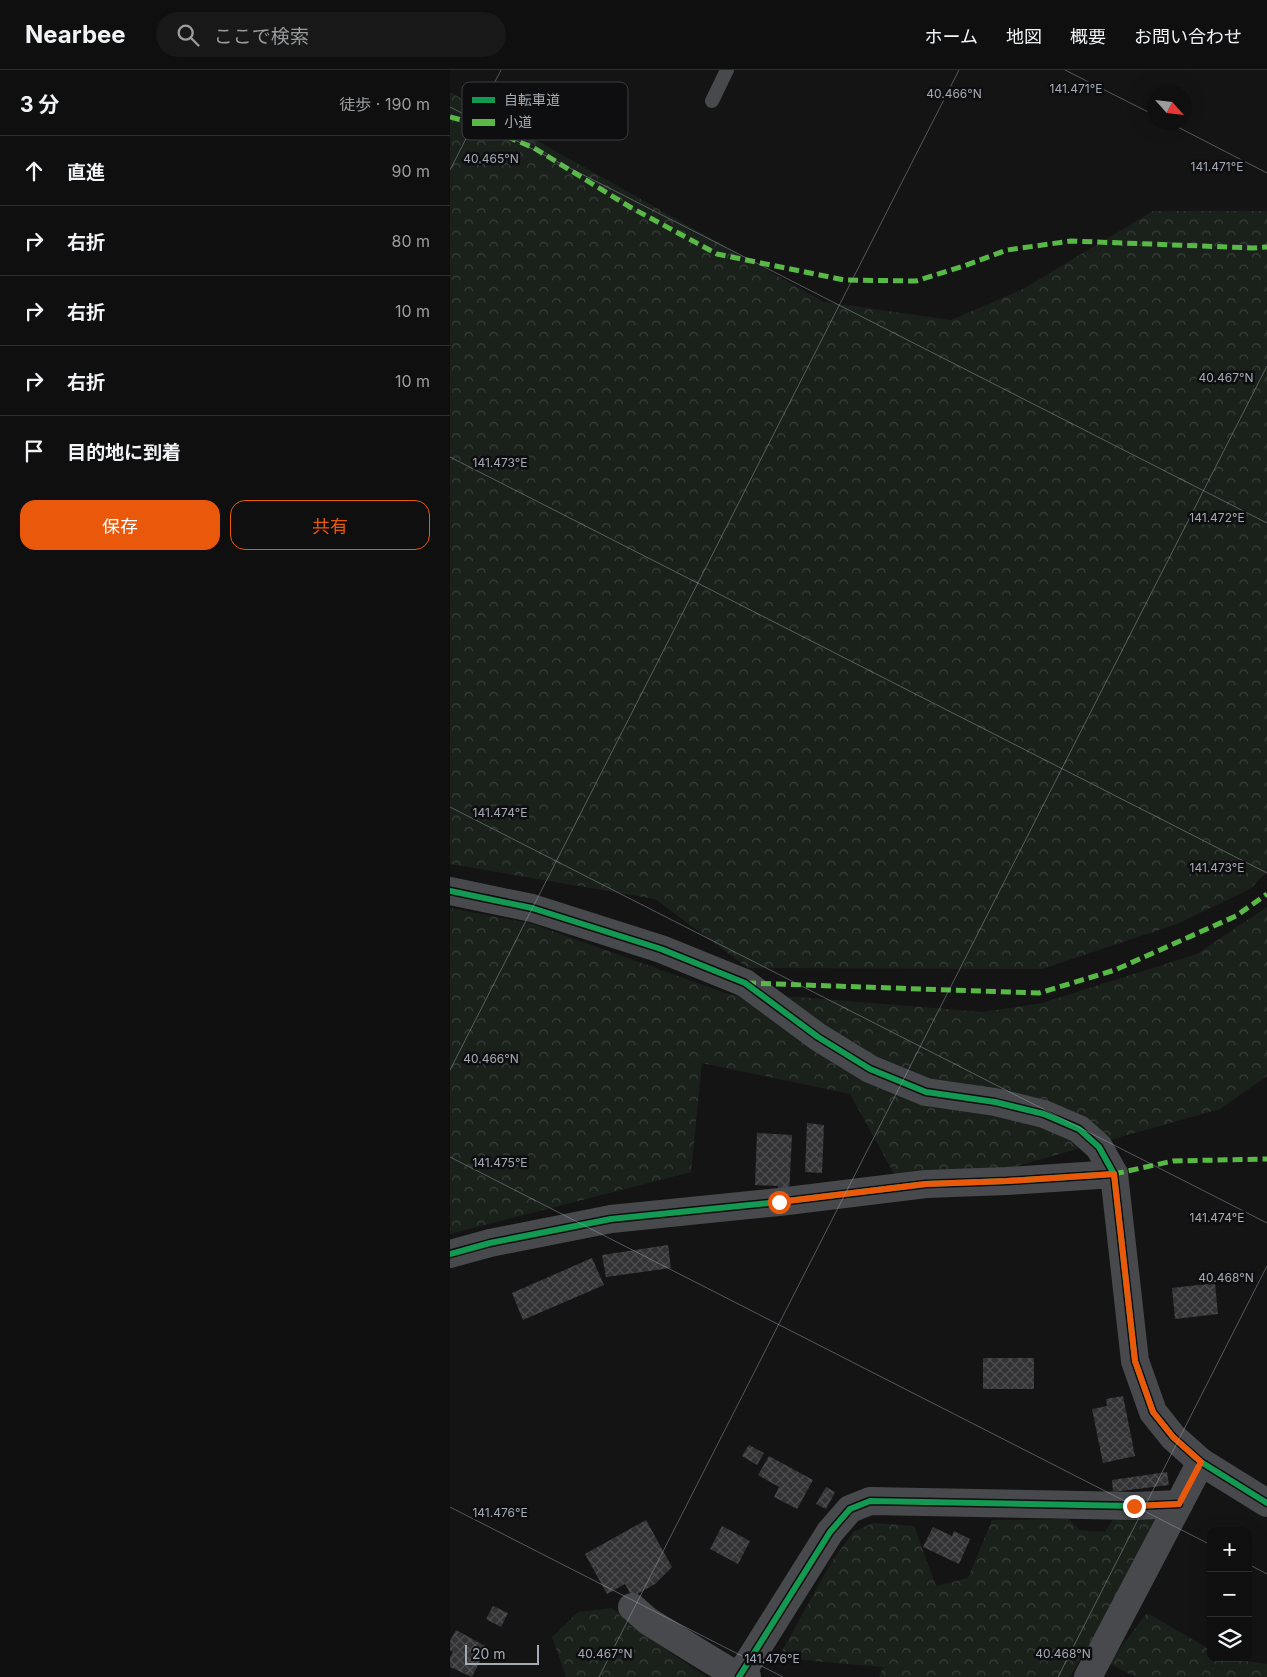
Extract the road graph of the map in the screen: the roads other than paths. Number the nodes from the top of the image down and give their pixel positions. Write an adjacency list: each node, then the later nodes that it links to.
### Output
1 (727, 70): 2 (lane)
2 (712, 101)
3 (450, 891): 4 (street)
4 (1114, 1174): 5 (street); 6 (street)
5 (450, 1254)
6 (1201, 1462): 7 (street); 8 (street)
7 (1267, 1503)
8 (1179, 1504): 10 (street); 12 (street)
9 (632, 1608): 10 (street)
10 (739, 1677): 11 (street)
11 (747, 1677)
12 (1088, 1677)

